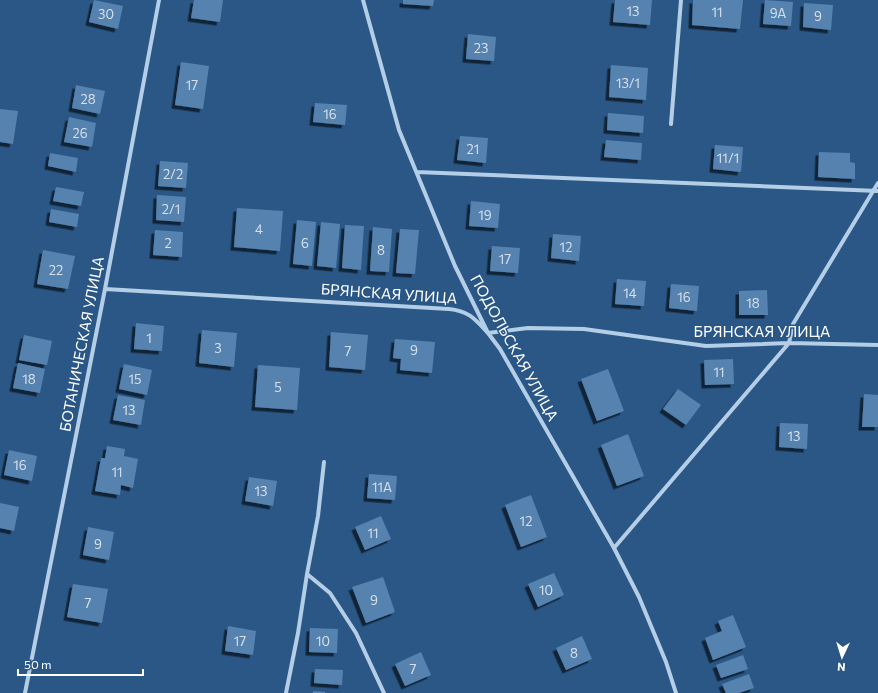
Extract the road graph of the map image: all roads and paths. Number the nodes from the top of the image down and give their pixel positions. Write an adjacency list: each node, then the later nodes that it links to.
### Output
1 (159, 0): 9 (street, БОТАНИЧЕСКАЯ УЛИЦА)
2 (363, 0): 5 (street, ПОДОЛЬСКАЯ УЛИЦА)
3 (681, 0): 4 (street)
4 (671, 124)
5 (417, 172): 7 (street); 10 (street, ПОДОЛЬСКАЯ УЛИЦА)
6 (878, 183): 7 (street)
7 (873, 190): 8 (street); 11 (street)
8 (878, 191)
9 (105, 289): 10 (street, БРЯНСКАЯ УЛИЦА); 16 (street, БОТАНИЧЕСКАЯ УЛИЦА)
10 (488, 333): 11 (street, БРЯНСКАЯ УЛИЦА); 14 (street, ПОДОЛЬСКАЯ УЛИЦА)
11 (789, 343): 12 (street, БРЯНСКАЯ УЛИЦА); 14 (street)
12 (878, 345)
13 (324, 462): 15 (street)
14 (614, 548): 19 (street, ПОДОЛЬСКАЯ УЛИЦА)
15 (307, 574): 17 (street); 18 (street)
16 (25, 693)
17 (286, 693)
18 (384, 693)
19 (676, 693)

